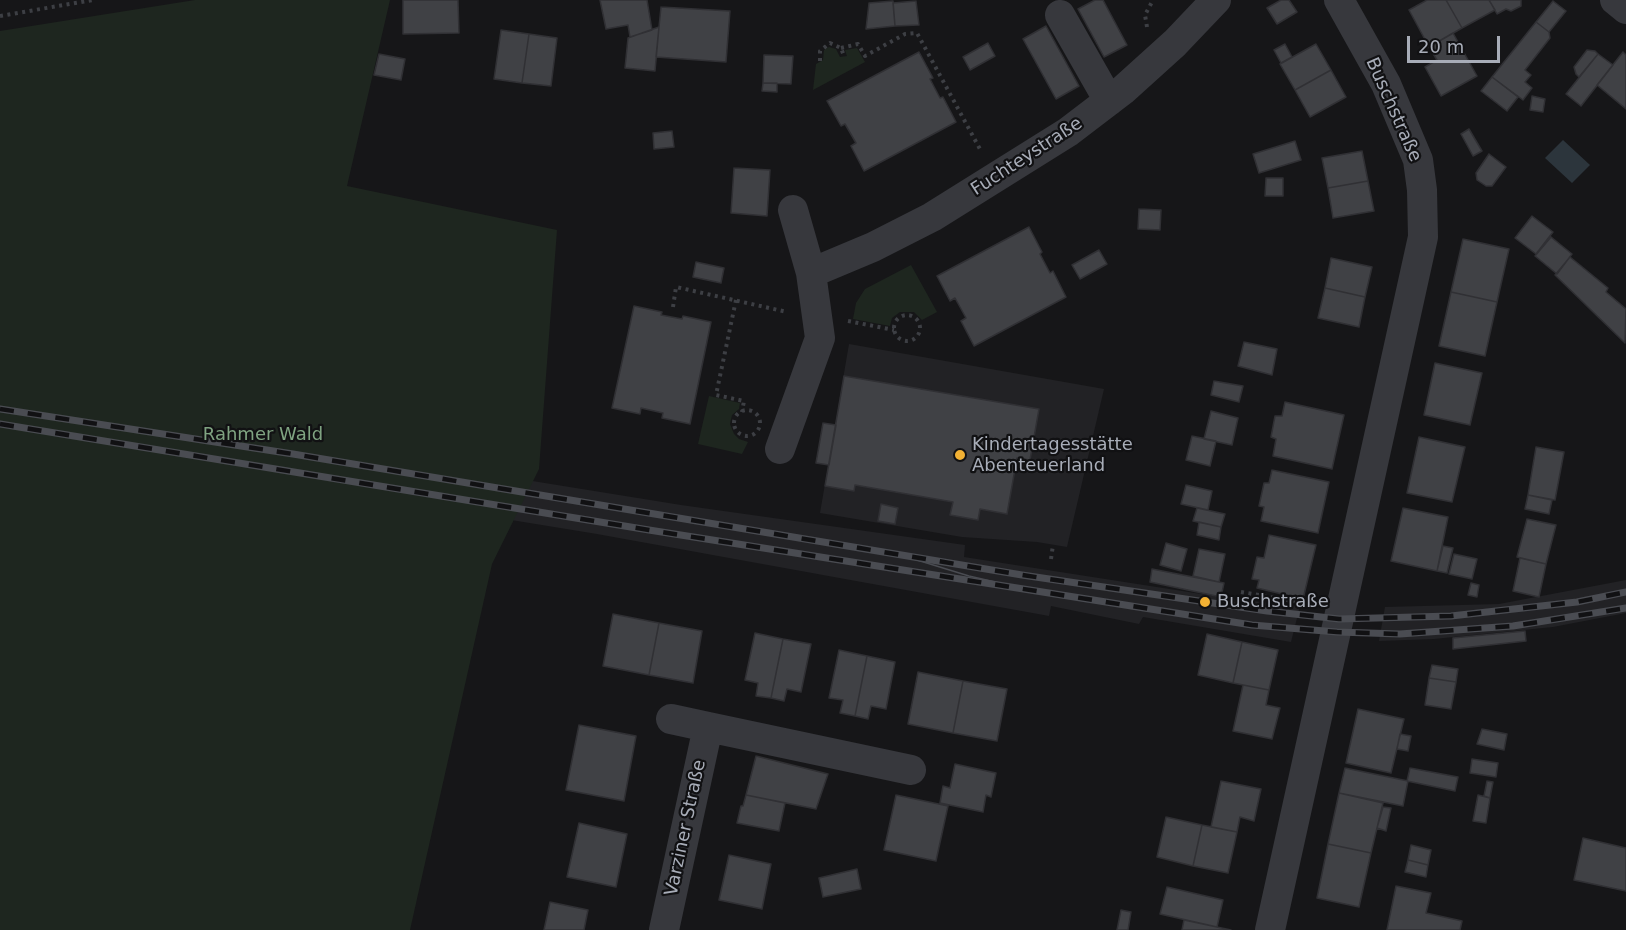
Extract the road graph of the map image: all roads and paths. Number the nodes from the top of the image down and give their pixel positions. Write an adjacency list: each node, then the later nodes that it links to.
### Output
1 (93, 0): 8 (path)
2 (1153, 0): 9 (path)
3 (1216, 0): 13 (street, Fuchteystraße)
4 (1339, 0): 31 (street, Buschstraße)
5 (1615, 0): 6 (street)
6 (1626, 9)
7 (1060, 15): 13 (street)
8 (0, 16)
9 (1149, 32)
10 (841, 48): 11 (path); 12 (path); 14 (path)
11 (843, 56)
12 (820, 62)
13 (1109, 101): 16 (street, Fuchteystraße)
14 (981, 152)
15 (793, 210): 16 (street)
16 (811, 273): 19 (street)
17 (736, 300): 18 (path); 19 (path); 21 (path)
18 (673, 308)
19 (809, 322): 20 (path); 22 (street)
20 (894, 330): 20 (path)
21 (742, 412): 21 (path)
22 (780, 449)
23 (1053, 545): 24 (path)
24 (1051, 559)
25 (1241, 592): 26 (path)
26 (1310, 604)
27 (671, 719): 28 (street)
28 (708, 727): 29 (street); 30 (street, Varziner Straße)
29 (911, 770)
30 (664, 930)
31 (1270, 930)

